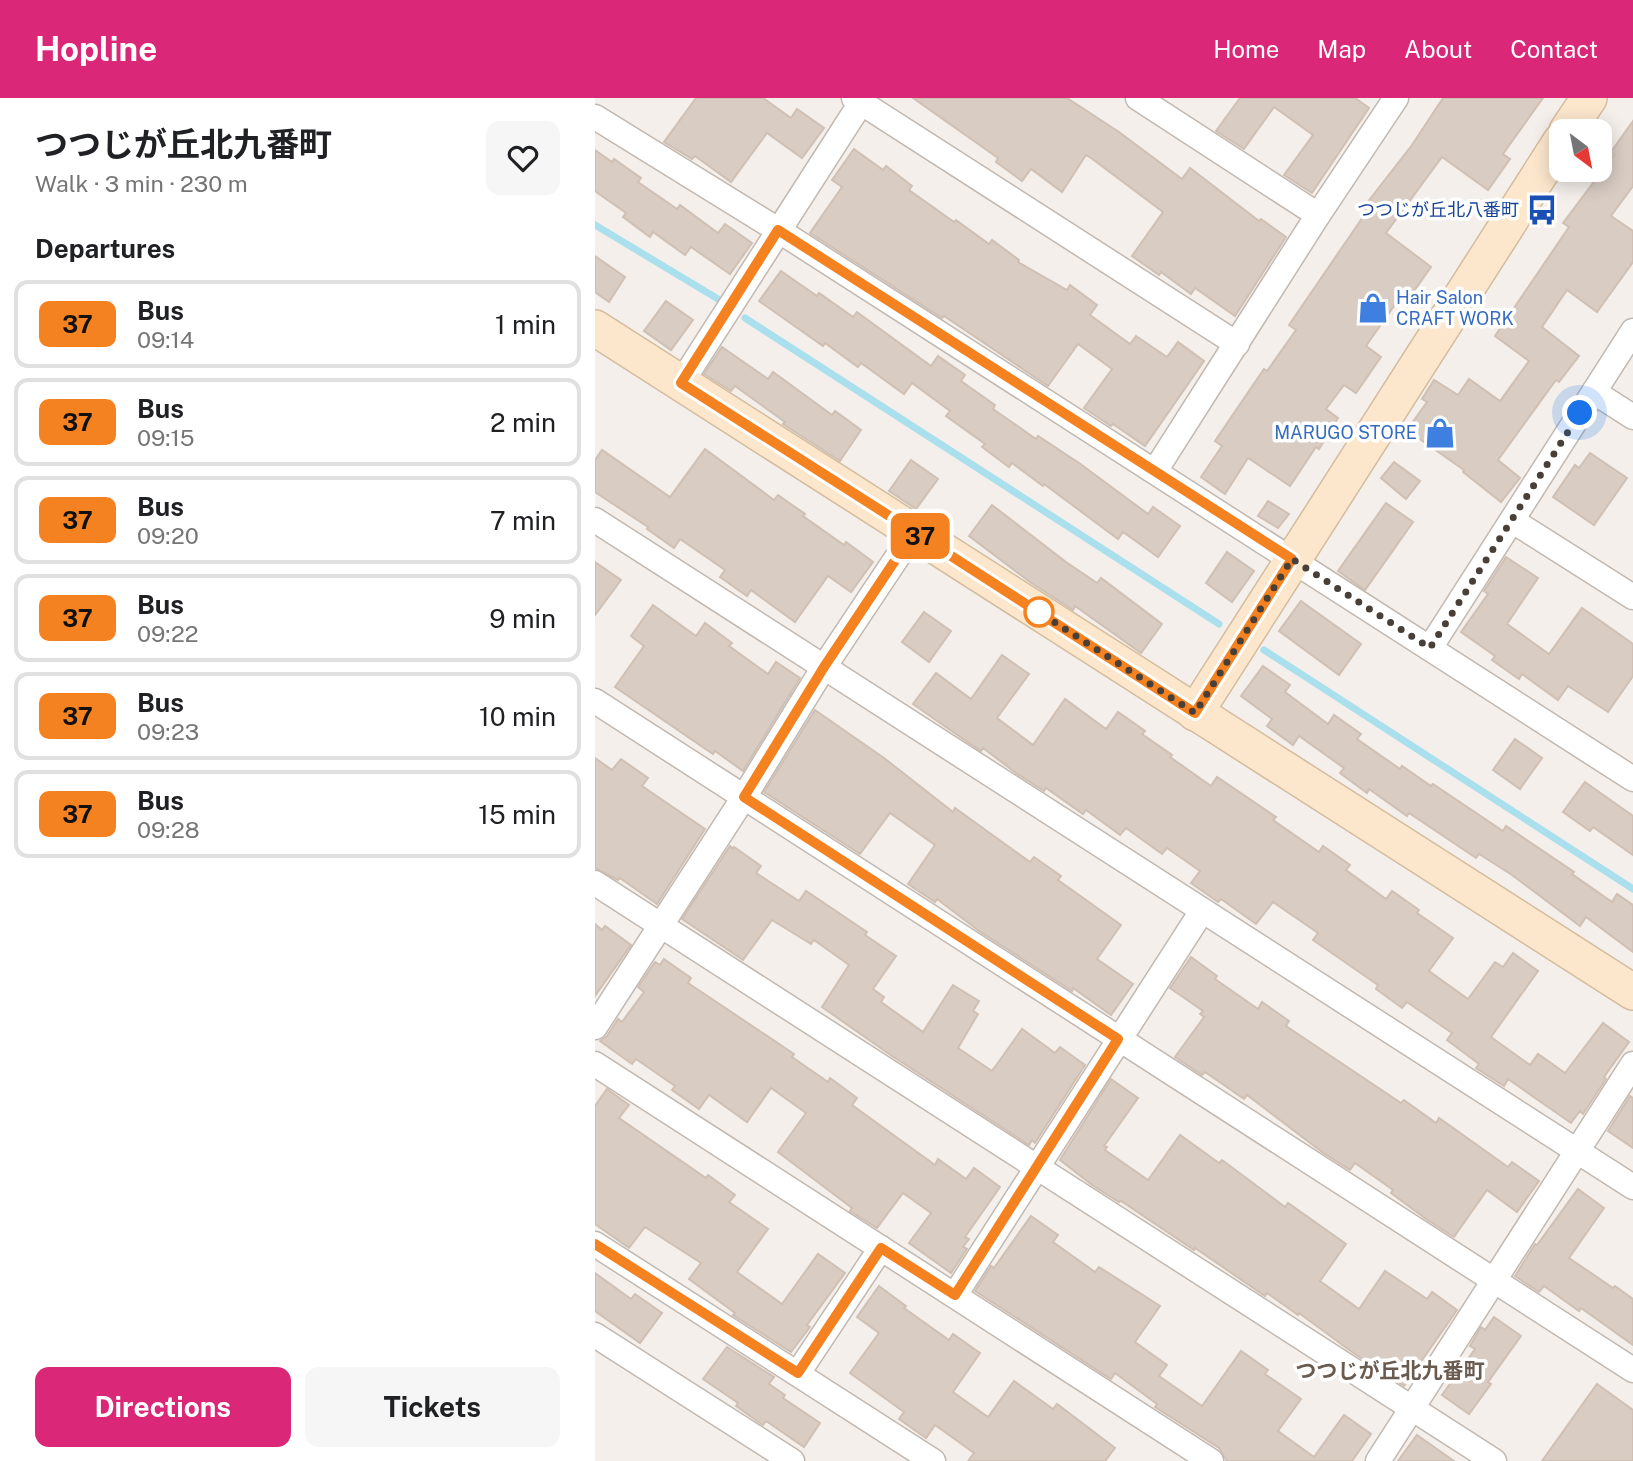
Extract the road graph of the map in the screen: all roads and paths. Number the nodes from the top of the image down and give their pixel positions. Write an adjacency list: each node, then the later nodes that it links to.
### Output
1 (1138, 98): 8 (street)
2 (1396, 98): 8 (street)
3 (1589, 98): 6 (street)
4 (860, 99): 9 (street); 12 (street)
5 (595, 117): 9 (street)
6 (1575, 119)
7 (1549, 160): 20 (street)
8 (1318, 215): 12 (street)
9 (778, 230): 13 (street); 16 (street)
10 (595, 328): 13 (street)
11 (1633, 331): 14 (street)
12 (1237, 344): 16 (street)
13 (681, 383): 19 (street)
14 (1594, 392): 15 (street); 18 (street)
15 (1633, 417)
16 (1155, 471): 20 (street)
17 (595, 520): 23 (street)
18 (1513, 521): 21 (street); 22 (street)
19 (914, 532): 23 (street); 25 (street)
20 (1292, 559): 22 (street); 25 (street)
21 (1633, 597)
22 (1430, 648): 26 (street)
23 (824, 667): 27 (street); 29 (street)
24 (595, 701): 27 (street)
25 (1195, 713): 31 (street)
26 (1633, 779)
27 (744, 797): 30 (street); 33 (street)
28 (595, 883): 30 (street)
29 (1202, 911): 33 (street); 36 (street)
30 (661, 925): 32 (street); 37 (street)
31 (1633, 992)
32 (595, 1027)
33 (1118, 1039): 37 (street); 41 (street)
34 (595, 1064): 40 (street)
35 (1633, 1064): 36 (street)
36 (1576, 1151): 38 (street); 41 (street)
37 (1035, 1167): 42 (street); 46 (street)
38 (1633, 1187)
39 (595, 1244): 45 (street)
40 (881, 1248): 42 (street); 45 (street)
41 (1494, 1281): 44 (street); 46 (street)
42 (955, 1295): 49 (street)
43 (595, 1335): 47 (street)
44 (1633, 1370)
45 (798, 1373): 48 (street)
46 (1412, 1408): 50 (street); 51 (street)
47 (792, 1461)
48 (933, 1461)
49 (1211, 1461)
50 (1378, 1461)
51 (1494, 1461)

